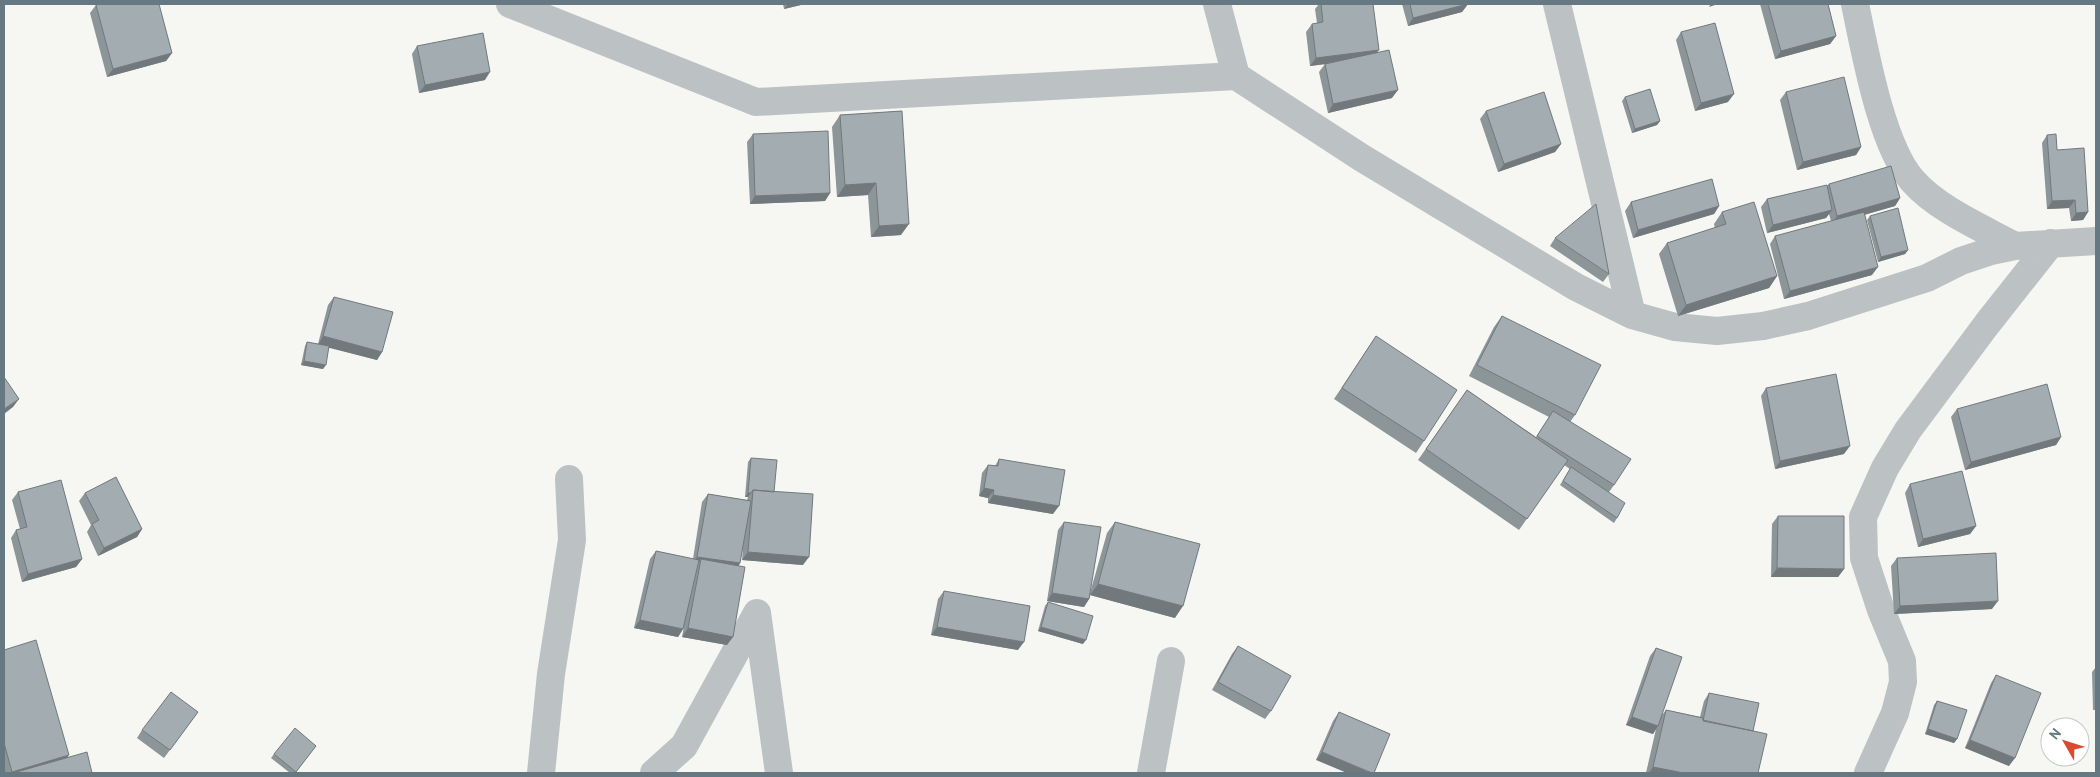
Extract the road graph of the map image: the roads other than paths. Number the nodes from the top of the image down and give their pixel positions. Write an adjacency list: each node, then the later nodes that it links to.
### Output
1 (510, 4): 5 (street)
2 (1217, 4): 5 (street)
3 (1557, 4): 9 (street)
4 (1855, 4): 8 (street)
5 (1236, 76): 9 (street)
6 (2096, 241): 7 (street)
7 (2051, 243): 8 (street); 16 (street)
8 (2015, 246): 9 (street)
9 (1632, 314)
10 (568, 479): 12 (street)
11 (1171, 662): 15 (street)
12 (541, 773)
13 (654, 773): 14 (street)
14 (779, 773)
15 (1151, 773)
16 (1868, 773)

